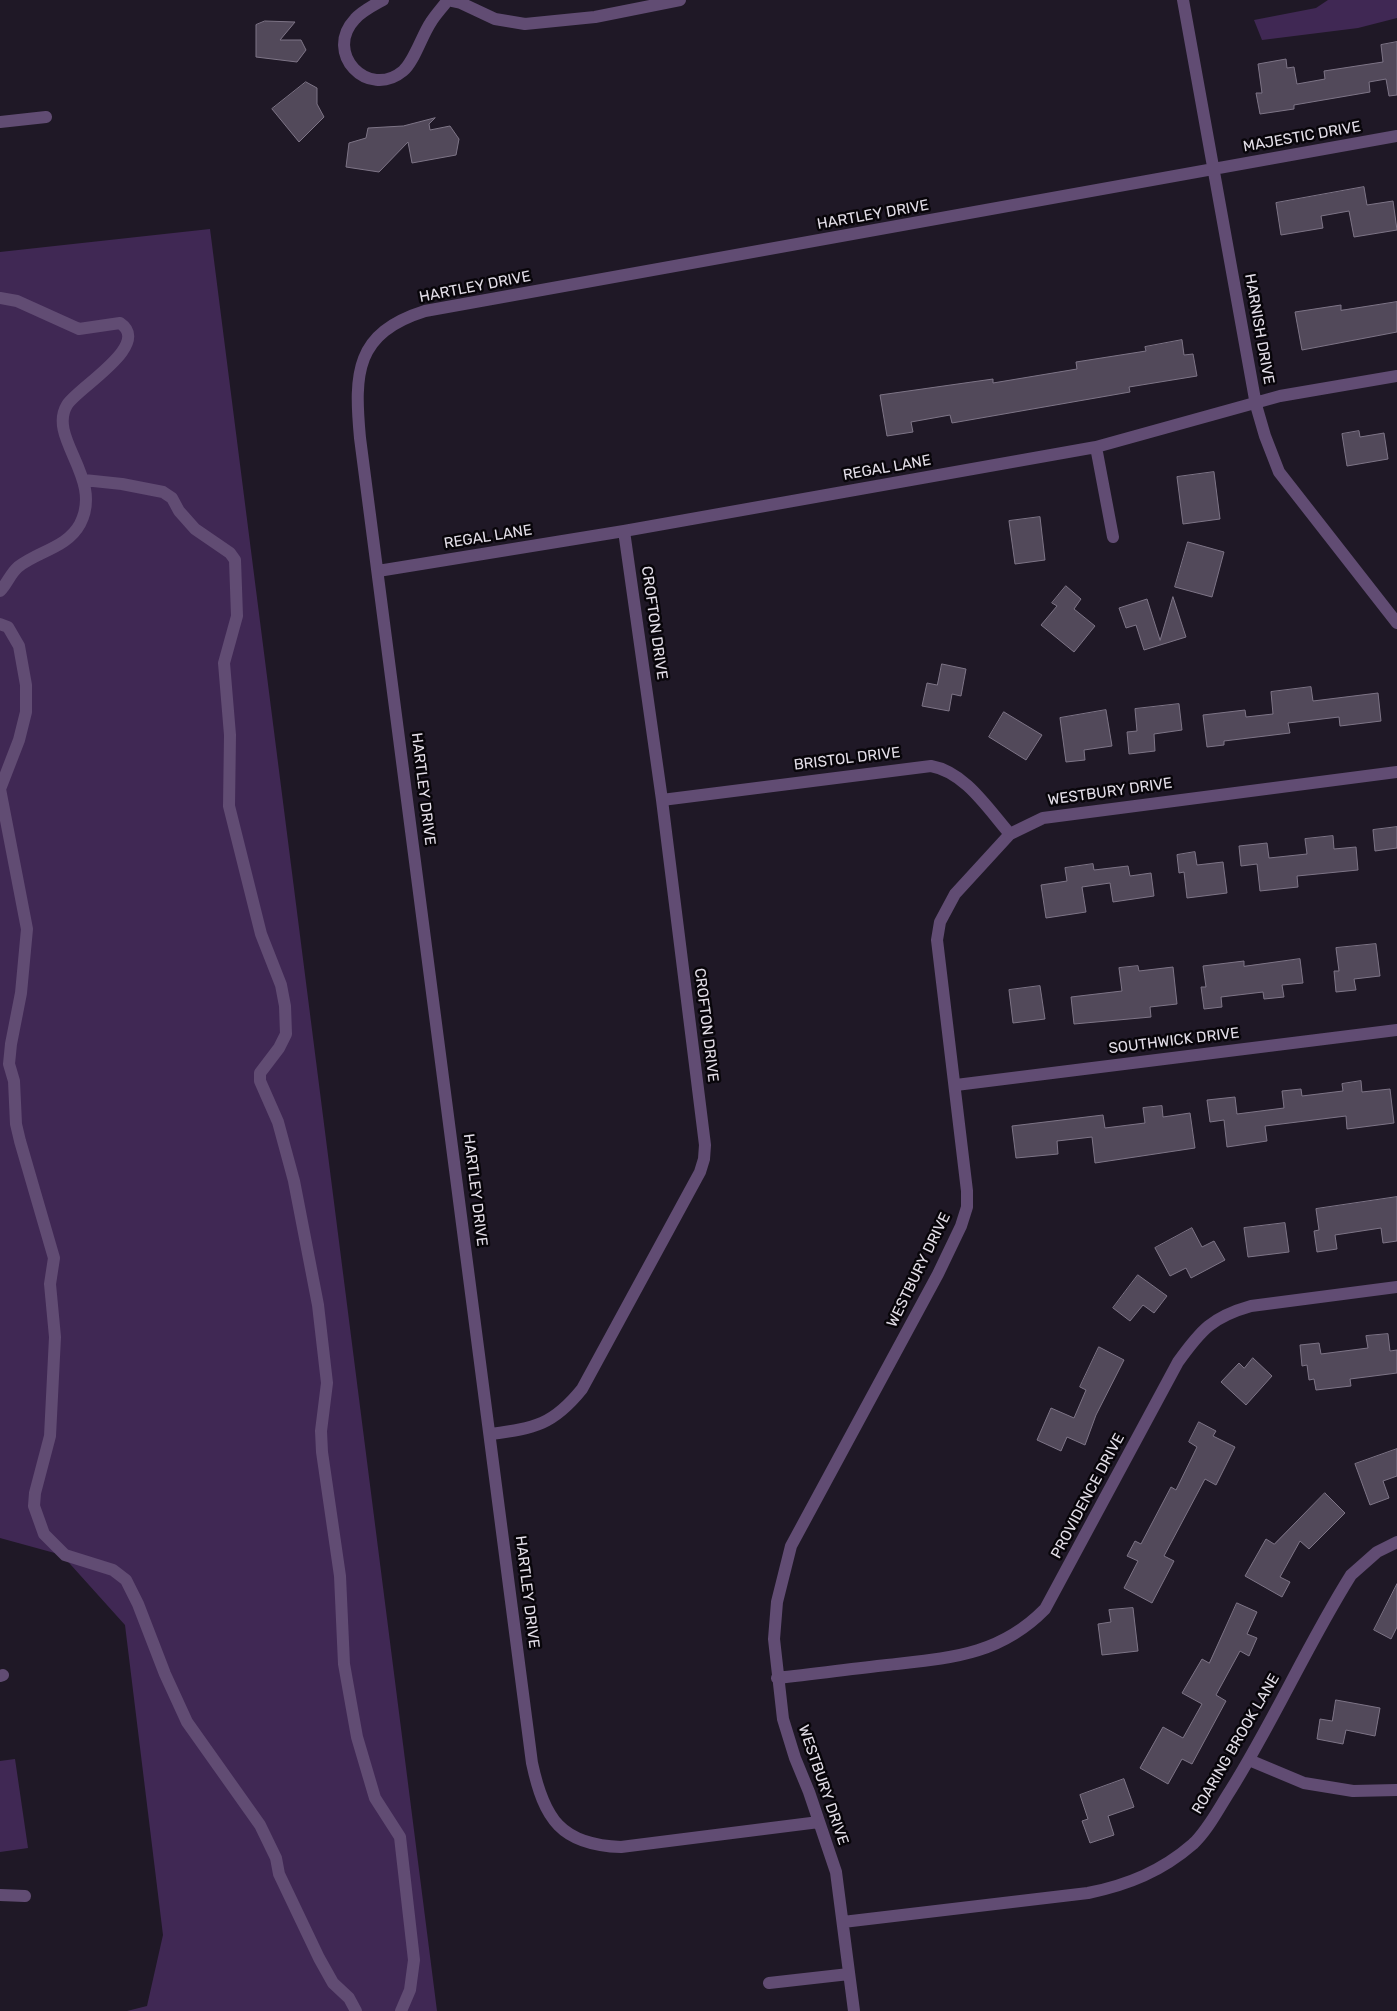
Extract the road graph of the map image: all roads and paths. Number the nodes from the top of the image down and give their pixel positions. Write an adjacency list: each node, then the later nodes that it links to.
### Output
1 (383, 0): 2 (street)
2 (447, 0): 3 (street)
3 (680, 0)
4 (1183, 0): 8 (street, HARNISH DRIVE)
5 (46, 117): 6 (street)
6 (0, 122)
7 (1397, 136): 8 (street, MAJESTIC DRIVE)
8 (1213, 170): 11 (street, HARNISH DRIVE); 16 (street, HARTLEY DRIVE)
9 (0, 298): 13 (street)
10 (1397, 376): 11 (street, REGAL LANE)
11 (1256, 405): 12 (street, REGAL LANE); 18 (street, HARNISH DRIVE)
12 (1096, 447): 14 (street, REGAL LANE); 15 (street)
13 (84, 480): 17 (street); 38 (street)
14 (624, 531): 16 (street, REGAL LANE); 21 (street, CROFTON DRIVE)
15 (1112, 537)
16 (378, 571): 26 (street, HARTLEY DRIVE)
17 (0, 591)
18 (1397, 623)
19 (0, 624): 37 (street)
20 (1397, 772): 22 (street, WESTBURY DRIVE)
21 (662, 800): 22 (street, BRISTOL DRIVE); 26 (street, CROFTON DRIVE)
22 (1010, 834): 24 (street, WESTBURY DRIVE)
23 (1397, 1030): 24 (street, SOUTHWICK DRIVE)
24 (956, 1085): 28 (street, WESTBURY DRIVE)
25 (1397, 1287): 28 (street, PROVIDENCE DRIVE)
26 (491, 1434): 31 (street, HARTLEY DRIVE)
27 (1397, 1542): 29 (street, ROARING BROOK LANE)
28 (777, 1678): 31 (street, WESTBURY DRIVE)
29 (1249, 1760): 30 (street); 34 (street, ROARING BROOK LANE)
30 (1397, 1790)
31 (819, 1822): 34 (street, WESTBURY DRIVE)
32 (0, 1895): 33 (street)
33 (25, 1896)
34 (843, 1922): 35 (street, WESTBURY DRIVE)
35 (850, 1974): 36 (street); 39 (street, WESTBURY DRIVE)
36 (769, 1983)
37 (356, 2011)
38 (401, 2011)
39 (854, 2011)

